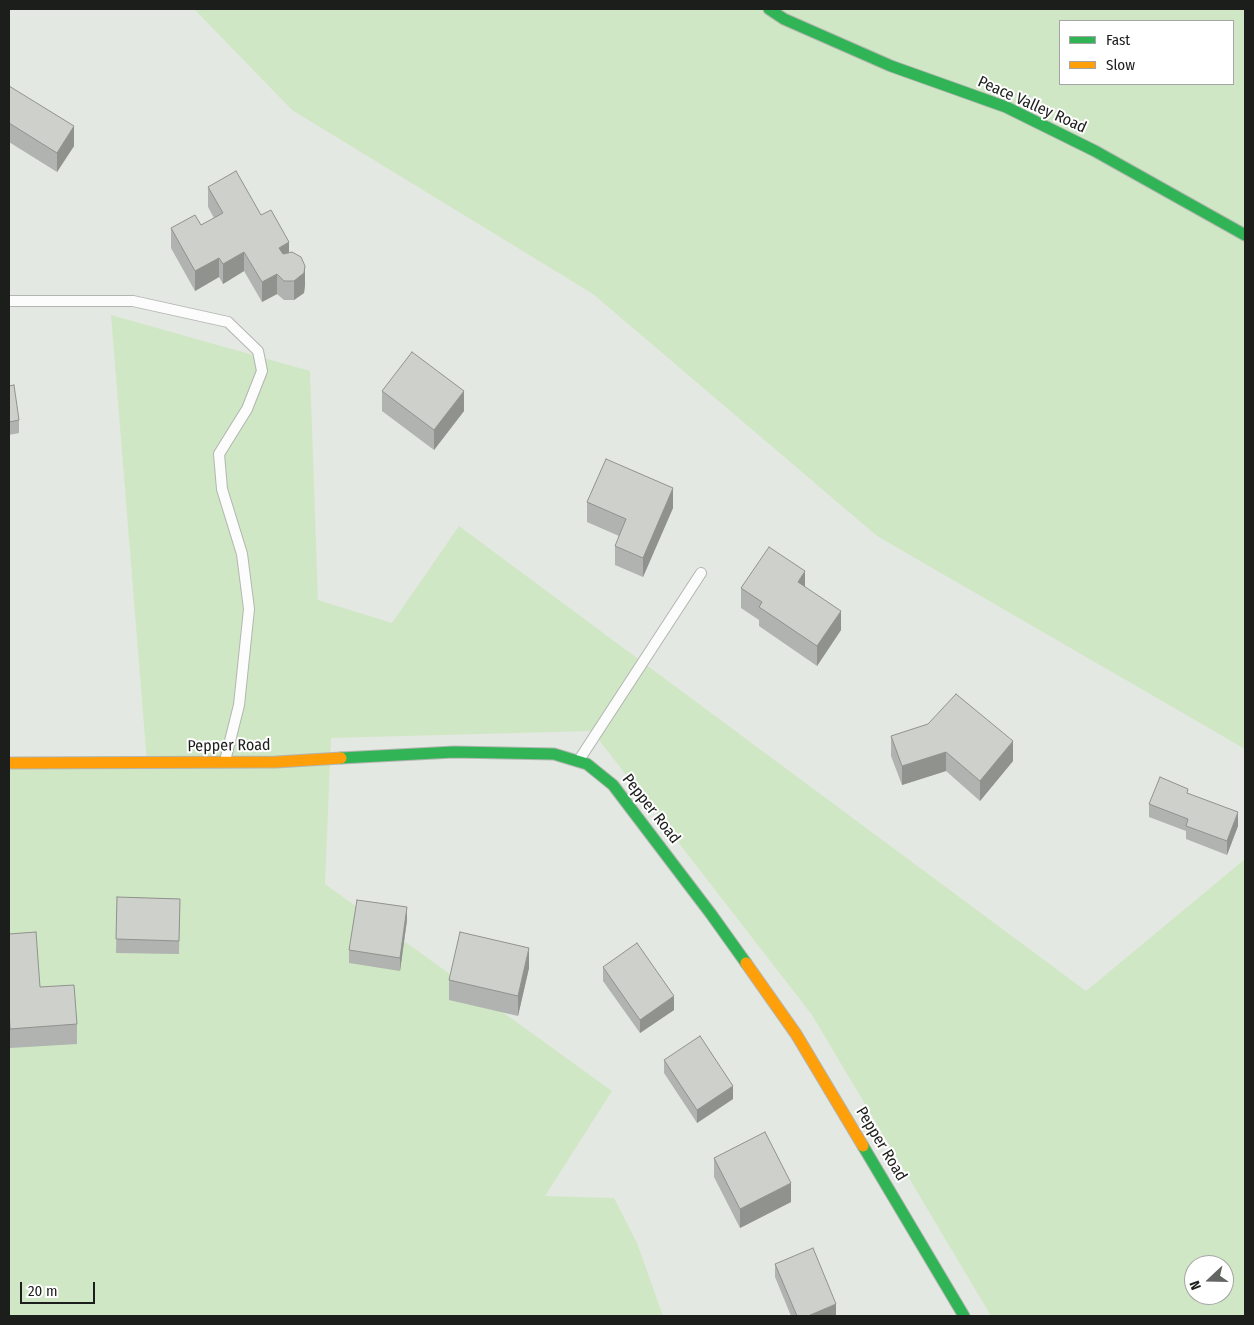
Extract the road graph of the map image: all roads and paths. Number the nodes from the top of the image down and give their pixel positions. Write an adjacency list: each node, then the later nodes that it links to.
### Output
1 (770, 9): 2 (street, Peace Valley Road)
2 (1245, 235)
3 (9, 301): 6 (lane)
4 (701, 573): 5 (lane)
5 (579, 761): 6 (street, Pepper Road); 8 (street, Pepper Road)
6 (224, 762): 7 (street, Pepper Road)
7 (9, 763)
8 (964, 1316)

